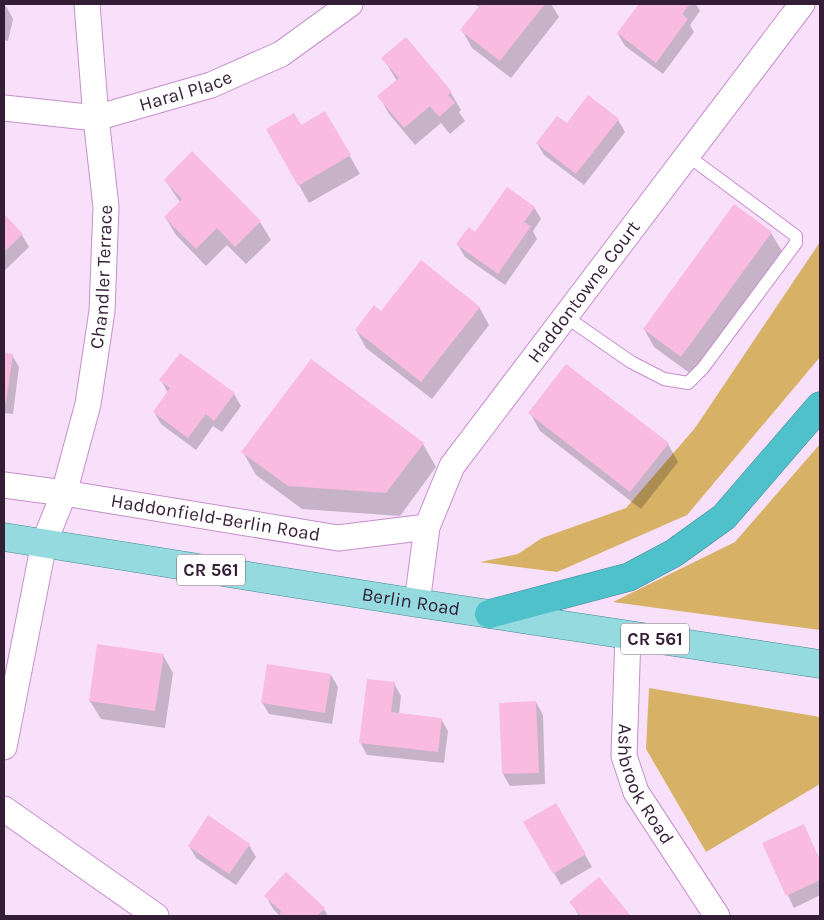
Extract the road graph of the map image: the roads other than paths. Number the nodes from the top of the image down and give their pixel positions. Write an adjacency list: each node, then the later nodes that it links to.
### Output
1 (87, 4): 5 (street, Chandler Terrace)
2 (350, 4): 5 (street, Haral Place)
3 (802, 4): 6 (street, Haddontowne Court)
4 (4, 108): 5 (street, Haral Place)
5 (96, 118): 10 (street, Chandler Terrace)
6 (688, 156): 7 (street, Haddontowne Court); 7 (lane)
7 (566, 317): 11 (street, Haddontowne Court)
8 (820, 406): 15 (highway)
9 (4, 485): 10 (street, Haddonfield-Berlin Road)
10 (64, 493): 11 (street, Haddonfield-Berlin Road); 13 (street, Chandler Terrace)
11 (427, 527): 14 (street, Haddontowne Court)
12 (4, 538): 13 (main road, Berlin Road / CR 561)
13 (44, 543): 14 (main road, Berlin Road / CR 561); 18 (street, Chandler Terrace)
14 (417, 603): 15 (main road, Berlin Road / CR 561)
15 (489, 614): 16 (main road, Berlin Road / CR 561)
16 (628, 635): 17 (main road, Berlin Road / CR 561); 21 (street, Ashbrook Road)
17 (820, 664)
18 (4, 747)
19 (4, 809): 20 (street)
20 (156, 916)
21 (717, 916)

